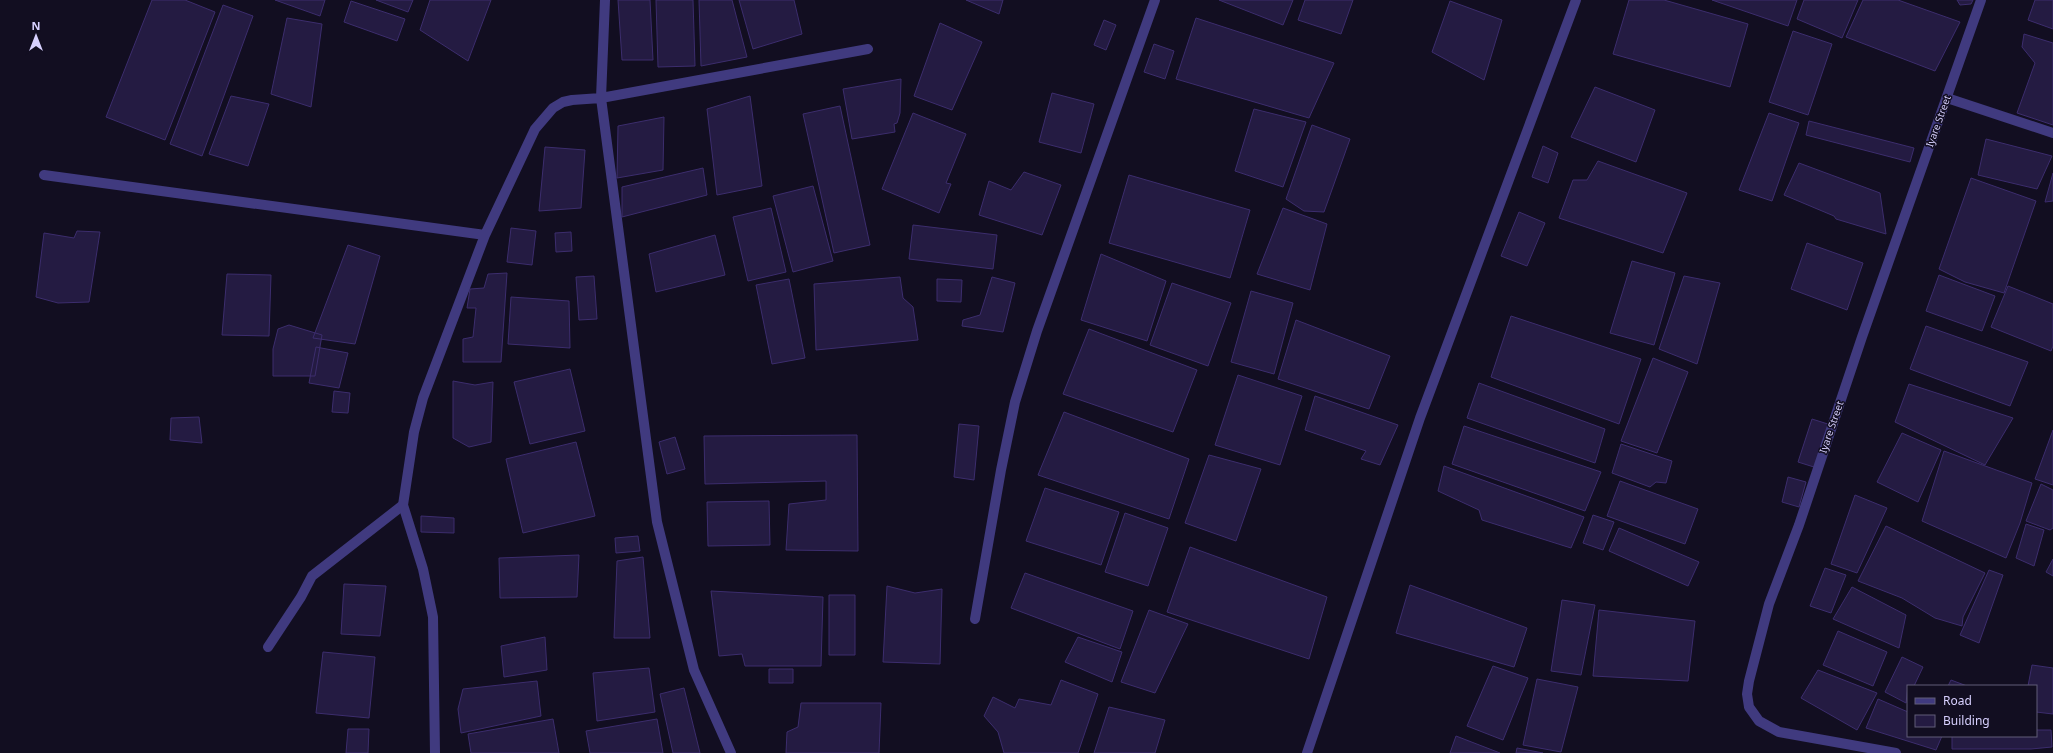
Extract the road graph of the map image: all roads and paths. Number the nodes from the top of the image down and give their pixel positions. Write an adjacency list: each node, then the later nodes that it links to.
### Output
1 (605, 0): 6 (street)
2 (1155, 0): 12 (street)
3 (1576, 0): 16 (street)
4 (1981, 0): 7 (street, Iyare Street)
5 (868, 49): 6 (street)
6 (601, 98): 10 (street); 15 (street)
7 (1947, 98): 8 (street); 17 (street, Iyare Street)
8 (2053, 133)
9 (44, 175): 10 (street)
10 (485, 235): 11 (street)
11 (403, 505): 13 (street); 14 (street)
12 (975, 619)
13 (268, 647)
14 (435, 753)
15 (731, 753)
16 (1307, 753)
17 (1896, 753)

